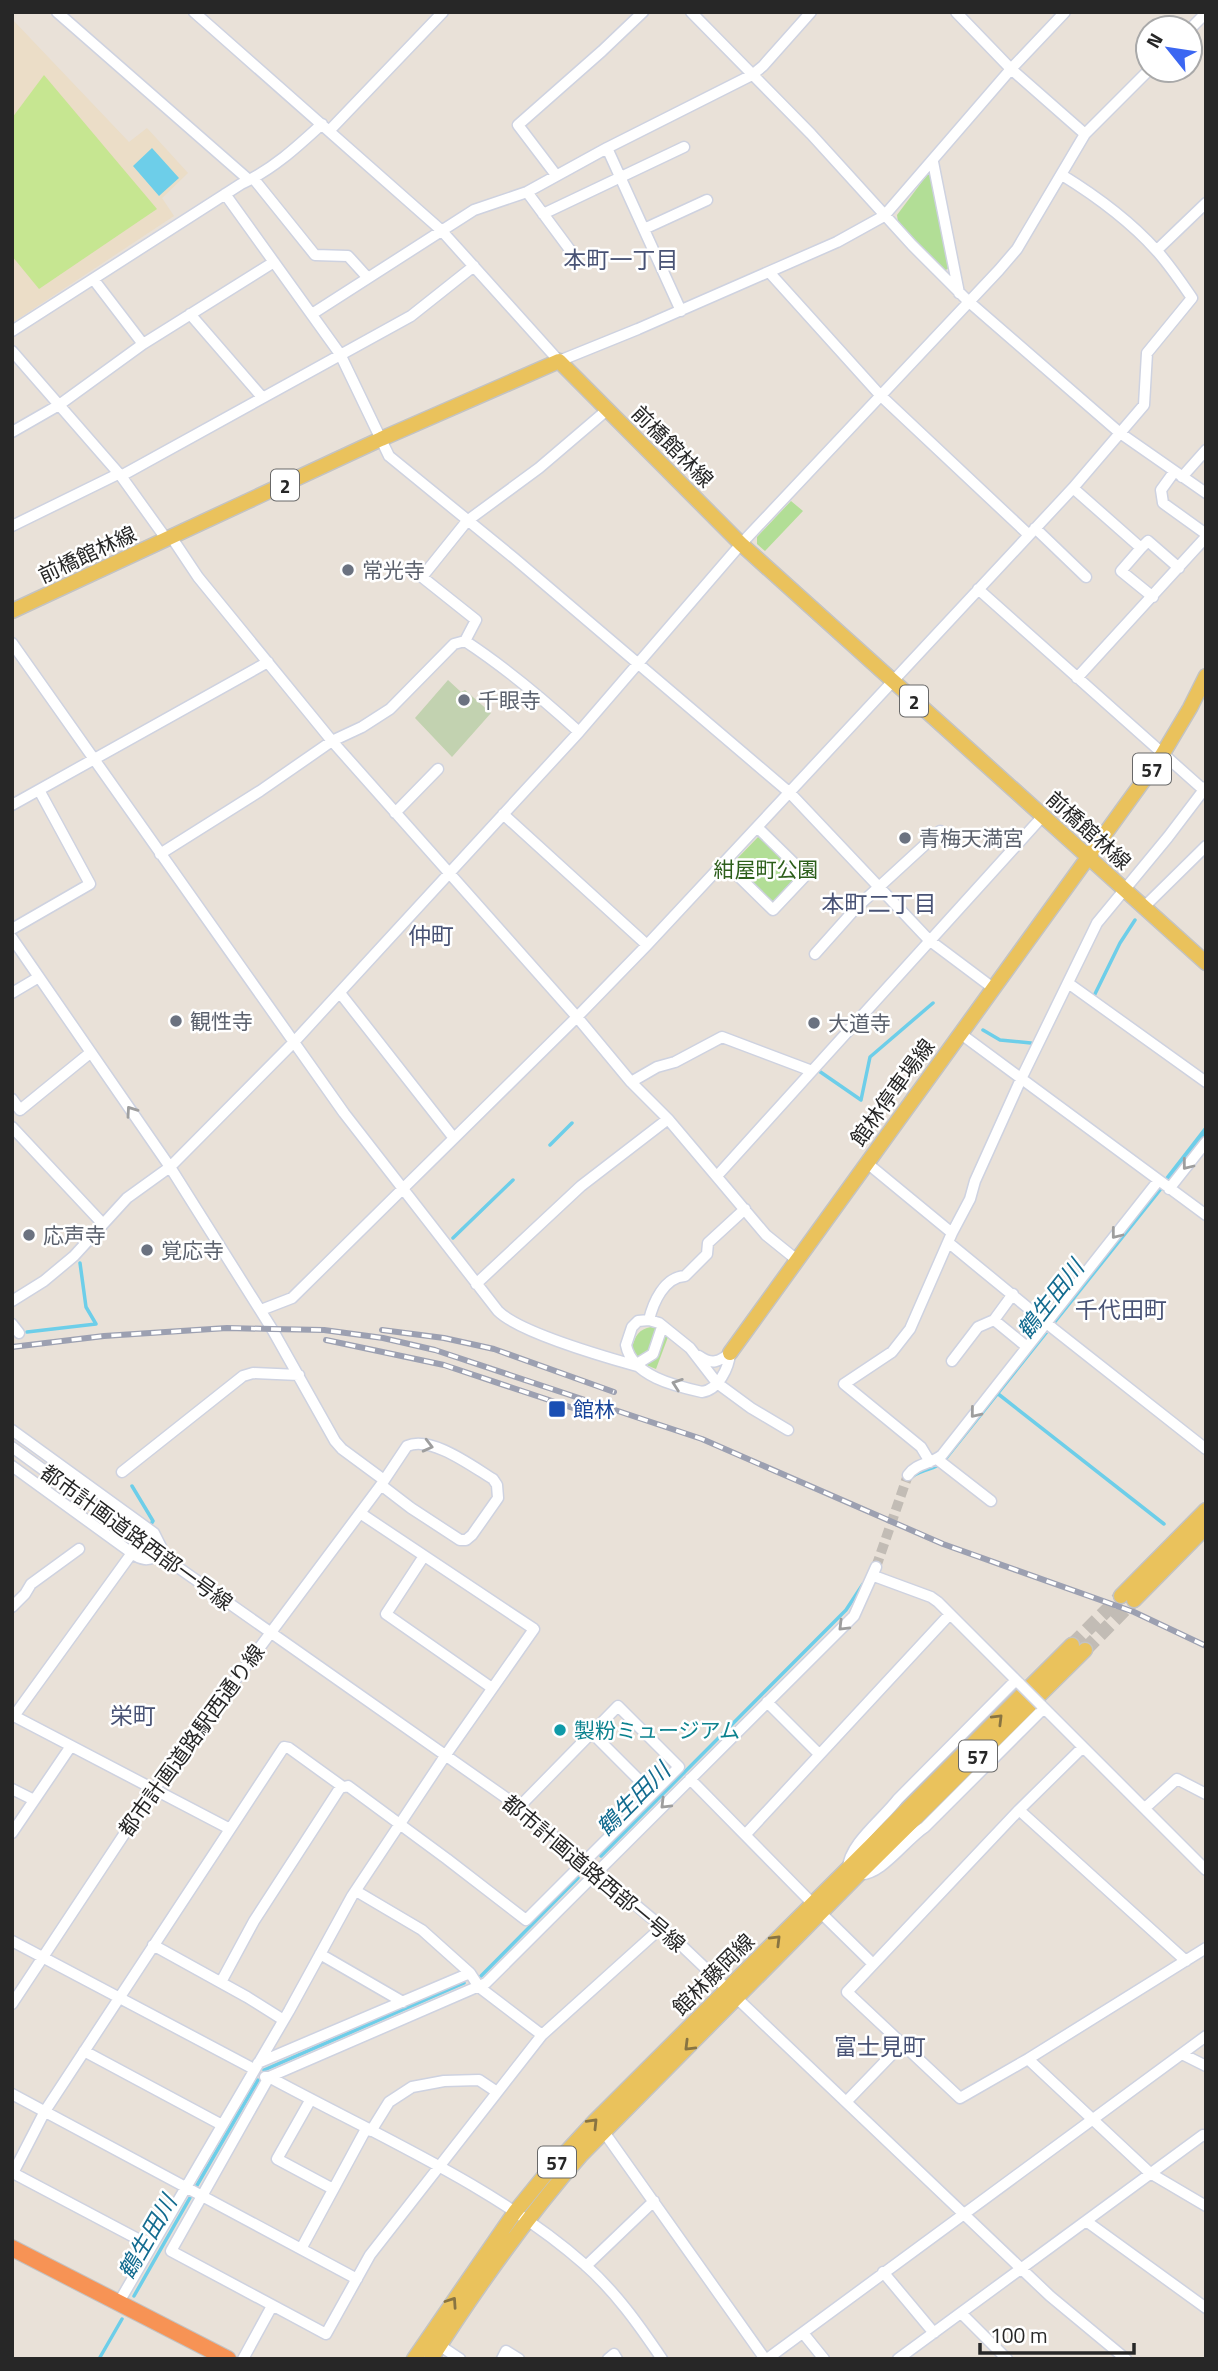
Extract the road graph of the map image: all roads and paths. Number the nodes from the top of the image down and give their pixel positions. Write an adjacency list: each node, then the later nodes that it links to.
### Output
1 (57, 12): 19 (street)
2 (194, 12): 12 (street)
3 (443, 12): 12 (street)
4 (643, 12): 17 (street)
5 (691, 12): 10 (street)
6 (811, 12): 10 (street)
7 (956, 12): 9 (street)
8 (1065, 12): 9 (street)
9 (1011, 69): 13 (street); 16 (street)
10 (752, 75): 15 (street); 26 (street)
11 (1135, 84): 13 (street)
12 (325, 127): 19 (street); 28 (street)
13 (1085, 134): 18 (street)
14 (684, 147): 20 (street)
15 (607, 148): 17 (street); 20 (street)
16 (933, 162): 26 (street); 36 (street)
17 (556, 175): 21 (street)
18 (1062, 175): 29 (street); 37 (street)
19 (251, 179): 22 (street); 34 (street)
20 (621, 179): 25 (street); 27 (street)
21 (527, 192): 25 (street); 28 (street)
22 (225, 194): 31 (street); 35 (street)
23 (707, 200): 27 (street)
24 (1206, 203): 29 (street)
25 (543, 214): 30 (street)
26 (884, 216): 33 (street); 36 (street)
27 (644, 229): 38 (street)
28 (441, 230): 32 (street); 34 (street)
29 (1157, 250): 51 (street)
30 (573, 254)
31 (274, 262): 39 (street); 40 (street)
32 (474, 266): 44 (street); 45 (street)
33 (769, 272): 38 (street); 46 (street)
34 (368, 278): 40 (street)
35 (93, 280): 41 (street); 42 (street)
36 (959, 292): 37 (street)
37 (968, 301): 46 (street); 51 (street)
38 (681, 311): 45 (street)
39 (190, 314): 42 (street); 47 (street)
40 (312, 314): 44 (street)
41 (12, 331)
42 (143, 344): 48 (street)
43 (12, 351): 48 (street)
44 (340, 354): 47 (street); 52 (street)
45 (559, 361): 49 (main road, 前橋館林線 / 2); 52 (main road, 前橋館林線 / 2)
46 (880, 395): 60 (street); 63 (street)
47 (262, 397): 54 (street)
48 (59, 405): 50 (street); 54 (street)
49 (607, 410): 58 (street); 63 (main road, 前橋館林線 / 2)
50 (12, 432)
51 (1120, 433): 55 (street); 56 (street)
52 (381, 439): 58 (street); 62 (main road, 前橋館林線 / 2)
53 (1206, 450): 55 (street)
54 (120, 475): 59 (street); 62 (street)
55 (1178, 475): 57 (street); 61 (street)
56 (1073, 488): 60 (street); 64 (street)
57 (1206, 493)
58 (467, 521): 70 (street); 73 (street)
59 (12, 526)
60 (1032, 532): 66 (street); 67 (street)
61 (1206, 535): 65 (street)
62 (169, 539): 69 (main road, 前橋館林線 / 2); 72 (street)
63 (741, 544): 73 (street); 76 (main road, 前橋館林線 / 2)
64 (1142, 548): 65 (street); 68 (street)
65 (1179, 568): 68 (street)
66 (1086, 577)
67 (978, 589): 75 (street); 76 (street)
68 (1153, 597): 75 (street)
69 (12, 611)
70 (465, 640): 77 (street); 78 (street)
71 (12, 643): 80 (street)
72 (268, 662): 78 (street); 80 (street)
73 (639, 664): 77 (street); 84 (street)
74 (1206, 676): 79 (main road, 57)
75 (1077, 678): 79 (street)
76 (892, 682): 84 (street); 88 (main road, 前橋館林線 / 2)
77 (579, 732): 87 (street)
78 (332, 741): 86 (street); 92 (street)
79 (1163, 755): 82 (street); 93 (main road, 57)
80 (94, 759): 83 (street); 92 (street)
81 (438, 769): 86 (street)
82 (1205, 789): 97 (street)
83 (39, 790): 85 (street); 99 (street)
84 (790, 793): 89 (street); 96 (street)
85 (12, 806)
86 (395, 813): 95 (street)
87 (503, 814): 95 (street); 102 (street)
88 (1042, 817): 93 (main road, 前橋館林線 / 2); 101 (street)
89 (758, 828): 94 (street); 94 (street)
90 (940, 831): 96 (street)
91 (1206, 846): 98 (street)
92 (160, 854): 112 (street)
93 (1088, 857): 97 (main road, 前橋館林線 / 2); 107 (main road, 館林停車場線)
94 (724, 863): 102 (street)
95 (448, 874): 109 (street); 110 (street)
96 (879, 886): 101 (street); 103 (street)
97 (1123, 888): 98 (main road, 前橋館林線 / 2); 106 (street)
98 (1144, 907): 104 (main road, 前橋館林線 / 2)
99 (12, 929)
100 (12, 938): 105 (street)
101 (929, 940): 107 (street); 114 (street)
102 (647, 945): 110 (street)
103 (815, 954)
104 (1206, 963)
105 (38, 977): 108 (street); 113 (street)
106 (1068, 983): 115 (street); 117 (street)
107 (993, 988): 111 (main road, 館林停車場線)
108 (12, 993)
109 (340, 993): 112 (street); 122 (street)
110 (577, 1017): 116 (street); 122 (street)
111 (961, 1034): 115 (street); 124 (main road, 館林停車場線)
112 (294, 1042): 125 (street); 128 (street)
113 (90, 1053): 119 (street); 125 (street, one-way to 113)
114 (812, 1071): 116 (street); 126 (street)
115 (1021, 1079): 127 (street); 132 (street)
116 (631, 1082): 120 (street)
117 (1206, 1082)
118 (12, 1099): 119 (street)
119 (16, 1114)
120 (668, 1119): 126 (street); 134 (street)
121 (12, 1127): 131 (street)
122 (453, 1137): 128 (street)
123 (1206, 1142): 127 (street, one-way to 127)
124 (867, 1163): 132 (street); 133 (main road, 館林停車場線)
125 (170, 1167): 131 (street); 137 (street)
126 (717, 1177): 129 (street)
127 (1163, 1185): 130 (street); 140 (street, one-way to 140)
128 (402, 1190): 134 (street); 137 (street)
129 (745, 1209): 133 (street); 138 (street)
130 (1206, 1215)
131 (102, 1223): 136 (street)
132 (950, 1238): 135 (street); 155 (street)
133 (797, 1259): 145 (main road, 館林停車場線)
134 (476, 1284): 144 (street)
135 (1013, 1294): 139 (street); 140 (street)
136 (12, 1301)
137 (261, 1310): 149 (street)
138 (649, 1320): 142 (street); 146 (street)
139 (994, 1320): 143 (street); 147 (street)
140 (1049, 1325): 143 (street); 154 (street)
141 (662, 1330): 148 (street)
142 (626, 1345): 144 (street); 148 (street)
143 (1027, 1346): 155 (street, one-way to 155)
144 (592, 1351): 148 (street)
145 (730, 1353): 146 (street); 150 (street)
146 (696, 1355): 150 (street)
147 (952, 1361)
148 (638, 1364): 150 (street, one-way to 148)
149 (299, 1375): 157 (street); 159 (street)
150 (717, 1383): 152 (street)
151 (12, 1430): 166 (street)
152 (788, 1430)
153 (12, 1447): 166 (street, 都市計画道路西部一号線)
154 (1206, 1449)
155 (937, 1462): 158 (street); 160 (street)
156 (12, 1466): 165 (street)
157 (122, 1472)
158 (908, 1475)
159 (383, 1482): 159 (street, one-way to 159); 162 (street, 都市計画道路駅西通り線)
160 (991, 1501)
161 (1206, 1510): 163 (main road)
162 (360, 1513): 167 (street); 170 (street, 都市計画道路駅西通り線)
163 (1206, 1527)
164 (79, 1549): 168 (street)
165 (132, 1553): 166 (street); 176 (street)
166 (159, 1555): 170 (street, 都市計画道路西部一号線)
167 (424, 1556): 173 (street); 173 (street)
168 (12, 1606)
169 (950, 1614): 172 (street); 174 (street, one-way to 174); 180 (street)
170 (270, 1632): 181 (street, 都市計画道路西部一号線); 185 (street, 都市計画道路駅西通り線)
171 (1078, 1647): 198 (main road, 館林藤岡線 / 57)
172 (1018, 1682): 175 (street, bridge); 198 (street)
173 (492, 1688): 181 (street)
174 (767, 1702): 180 (street); 182 (street)
175 (1043, 1707): 179 (street); 198 (street)
176 (13, 1716): 178 (street)
177 (592, 1733): 186 (street); 186 (street); 189 (street)
178 (71, 1746): 185 (street); 188 (street)
179 (1082, 1748): 190 (street); 191 (street)
180 (819, 1754): 195 (street)
181 (445, 1756): 189 (street, 都市計画道路西部一号線); 192 (street)
182 (690, 1779): 195 (street); 199 (street, one-way to 199)
183 (343, 1787): 192 (street); 193 (street); 211 (street)
184 (12, 1789): 188 (street)
185 (154, 1789): 193 (street); 207 (street, 都市計画道路駅西通り線)
186 (652, 1793): 196 (street)
187 (1206, 1794): 190 (street)
188 (34, 1800): 194 (street)
189 (519, 1807): 196 (street, 都市計画道路西部一号線)
190 (1145, 1808): 197 (street)
191 (1019, 1810): 208 (street); 209 (street)
192 (400, 1824): 196 (street); 200 (street)
193 (230, 1829): 204 (street)
194 (12, 1833)
195 (746, 1834): 201 (street)
196 (584, 1860): 199 (street, 都市計画道路西部一号線)
197 (1206, 1870)
198 (853, 1871): 201 (main road, 館林藤岡線 / 57)
199 (598, 1872): 202 (street, 都市計画道路西部一号線); 212 (street)
200 (356, 1891): 206 (street); 210 (street)
201 (817, 1908): 209 (street); 213 (main road, 館林藤岡線 / 57)
202 (662, 1927): 213 (street, 都市計画道路西部一号線); 218 (street)
203 (12, 1941): 207 (street)
204 (153, 1945): 211 (street); 214 (street)
205 (1206, 1948): 208 (street)
206 (320, 1954): 215 (street); 217 (street)
207 (42, 1957): 214 (street); 216 (street, 都市計画道路駅西通り線)
208 (1186, 1961): 223 (street)
209 (873, 1964): 220 (street)
210 (470, 1973): 212 (street); 215 (street)
211 (221, 1982): 217 (street)
212 (479, 1987): 218 (street); 226 (street)
213 (732, 1993): 230 (street, 都市計画道路西部一号線); 235 (main road, 館林藤岡線 / 57, one-way to 235); 245 (main road, 館林藤岡線 / 57, one-way to 213)
214 (119, 1998): 221 (street); 225 (street)
215 (403, 2002): 225 (street)
216 (12, 2004)
217 (282, 2019): 225 (street)
218 (542, 2035): 227 (street)
219 (1206, 2036): 222 (street)
220 (901, 2045): 223 (street); 230 (street)
221 (84, 2051): 231 (street); 233 (street)
222 (1182, 2054): 224 (street); 232 (street)
223 (1028, 2059): 232 (street)
224 (1206, 2066)
225 (255, 2068): 226 (street); 233 (street)
226 (269, 2077): 229 (street); 241 (street)
227 (497, 2092): 234 (street); 237 (street)
228 (12, 2094): 231 (street)
229 (311, 2099): 234 (street); 240 (street)
230 (846, 2102): 244 (street, 都市計画道路西部一号線)
231 (45, 2111): 239 (street); 247 (street)
232 (1094, 2120): 238 (street); 244 (street)
233 (222, 2124): 239 (street)
234 (368, 2130): 237 (street); 240 (street)
235 (604, 2132): 242 (street); 245 (main road, 館林藤岡線 / 57)
236 (1206, 2136): 238 (street)
237 (439, 2168): 245 (street); 253 (street)
238 (1150, 2173): 243 (street); 246 (street)
239 (186, 2186): 241 (street); 247 (street)
240 (332, 2189): 249 (street)
241 (202, 2195): 249 (street); 255 (street)
242 (654, 2201): 250 (street); 272 (street)
243 (1206, 2206)
244 (965, 2214): 251 (street, 都市計画道路西部一号線); 252 (street)
245 (521, 2216): 250 (street); 260 (main road, 館林藤岡線 / 57); 264 (main road, 館林藤岡線 / 57, one-way to 245)
246 (1086, 2221): 251 (street); 256 (street)
247 (151, 2246): 254 (street)
248 (12, 2248): 254 (highway)
249 (301, 2249): 253 (street)
250 (586, 2266): 271 (street)
251 (1020, 2268): 257 (street); 277 (street, 都市計画道路西部一号線)
252 (883, 2272): 258 (street); 259 (street)
253 (357, 2279): 255 (street)
254 (119, 2302): 262 (highway)
255 (272, 2306): 263 (street)
256 (1206, 2308)
257 (961, 2313): 259 (street); 276 (street)
258 (803, 2333): 272 (street); 273 (street)
259 (934, 2333): 261 (street)
260 (439, 2345): 265 (main road, 館林藤岡線 / 57); 266 (street)
261 (908, 2351): 274 (street); 275 (street)
262 (229, 2359)
263 (243, 2359)
264 (415, 2359)
265 (431, 2359)
266 (460, 2359)
267 (502, 2359): 268 (street)
268 (519, 2359)
269 (608, 2359): 270 (street)
270 (617, 2359)
271 (662, 2359)
272 (766, 2359)
273 (824, 2359)
274 (898, 2359)
275 (918, 2359)
276 (1007, 2359)
277 (1126, 2359)

